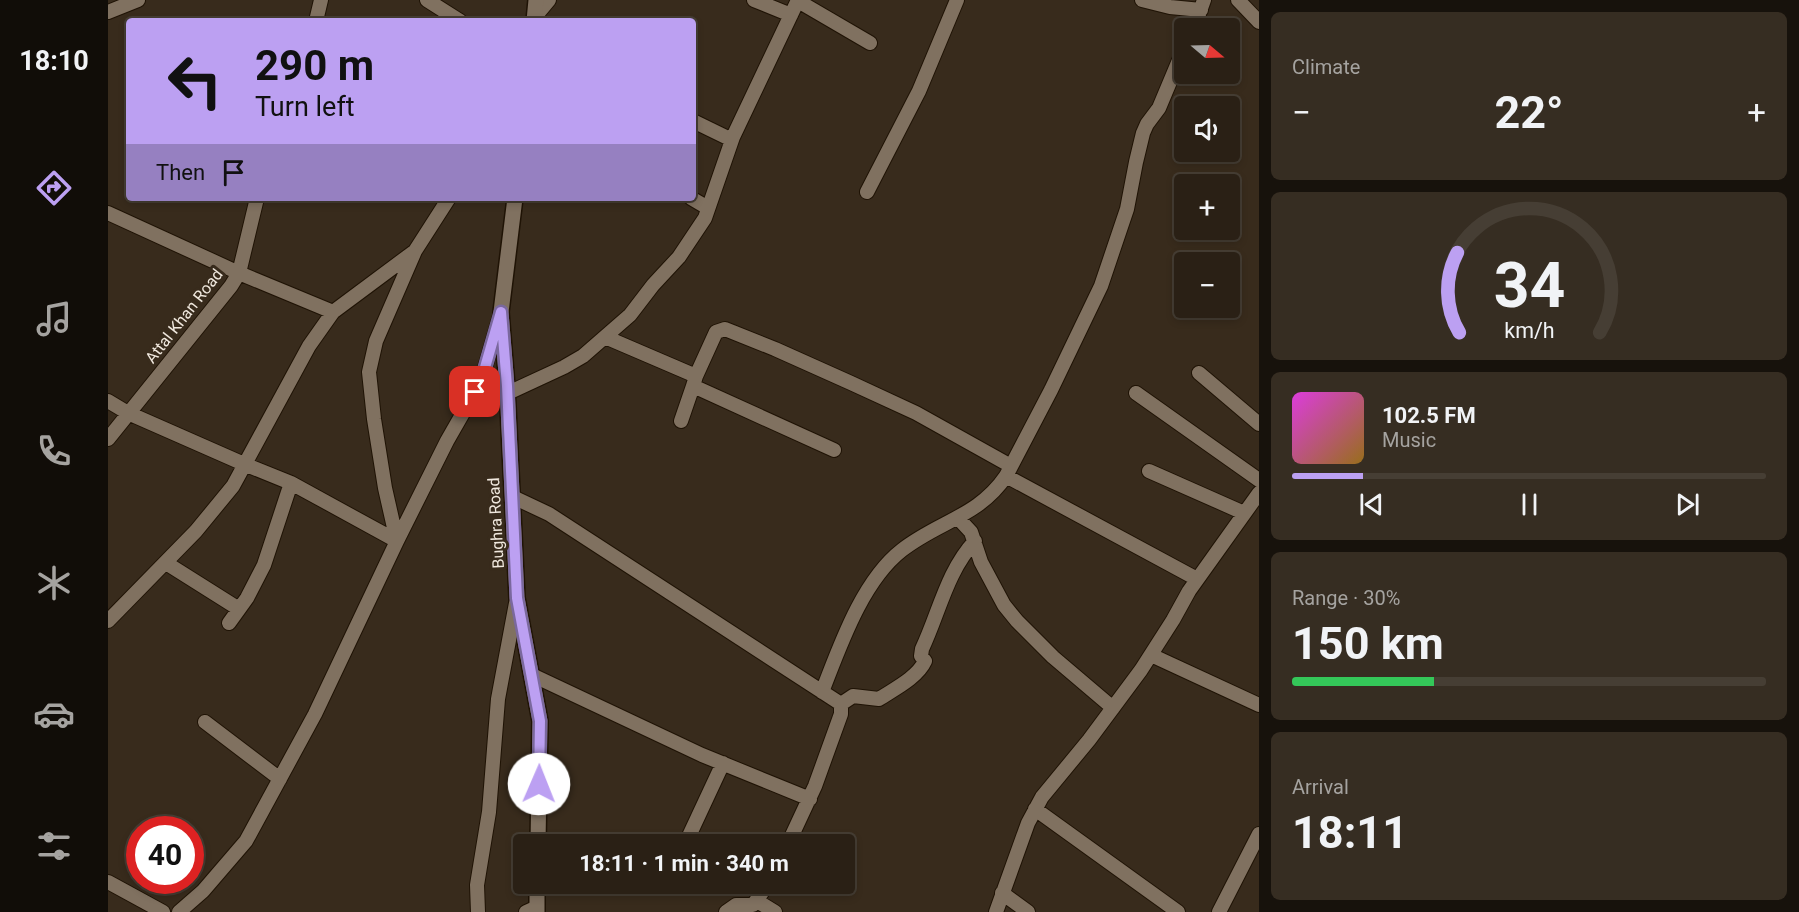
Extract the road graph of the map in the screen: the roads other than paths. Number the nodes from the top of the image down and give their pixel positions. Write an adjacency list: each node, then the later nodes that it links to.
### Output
1 (138, 0): 12 (street)
2 (321, 0): 14 (street)
3 (427, 0): 15 (street)
4 (536, 0): 16 (street)
5 (549, 0): 17 (street)
6 (754, 0): 13 (street)
7 (798, 0): 13 (street); 19 (street)
8 (957, 0): 23 (street)
9 (1142, 0): 11 (street)
10 (1238, 0): 18 (street)
11 (1202, 5)
12 (108, 12)
13 (791, 15): 22 (street)
14 (317, 18)
15 (455, 18)
16 (534, 18)
17 (536, 18)
18 (1259, 22)
19 (870, 43)
20 (1174, 72): 46 (street)
21 (696, 122): 22 (street)
22 (732, 140): 28 (street)
23 (867, 192)
24 (256, 201): 31 (street, Attal Khan Road)
25 (446, 201): 30 (street)
26 (515, 201): 33 (street, Bughra Road)
27 (696, 201): 28 (street)
28 (708, 208): 34 (street)
29 (108, 213): 31 (street)
30 (415, 251): 32 (street); 54 (street)
31 (239, 273): 32 (street); 40 (street, Attal Khan Road)
32 (333, 312): 45 (street)
33 (501, 312): 37 (street, Bughra Road); 54 (street)
34 (605, 337): 36 (street); 37 (street)
35 (1199, 373): 42 (street)
36 (694, 381): 41 (street); 44 (street); 46 (street)
37 (508, 393): 51 (street, Bughra Road)
38 (1136, 393): 48 (street)
39 (108, 401): 40 (street)
40 (128, 413): 43 (street, Attal Khan Road); 45 (street)
41 (681, 421)
42 (1259, 424)
43 (108, 439)
44 (834, 450)
45 (244, 464): 49 (street); 56 (street)
46 (1008, 471): 53 (street); 57 (street)
47 (1149, 471): 52 (street)
48 (1259, 480)
49 (291, 483): 54 (street); 59 (street)
50 (1259, 493): 52 (street)
51 (513, 497): 58 (street, Bughra Road); 64 (street)
52 (1244, 513): 57 (street)
53 (958, 518): 55 (street); 64 (street)
54 (397, 541): 70 (street)
55 (975, 541): 65 (street); 67 (street)
56 (166, 563): 59 (street); 60 (street)
57 (1197, 579): 62 (street)
58 (517, 598): 63 (street, Bughra Road); 85 (street)
59 (239, 609): 61 (street)
60 (108, 621)
61 (229, 623)
62 (1151, 656): 66 (street); 67 (street)
63 (532, 675): 69 (street); 73 (street, Bughra Road)
64 (822, 692): 65 (street)
65 (841, 704): 71 (street)
66 (1259, 705)
67 (1113, 708): 72 (street)
68 (205, 722): 70 (street)
69 (723, 763): 71 (street); 74 (street)
70 (280, 779): 84 (street)
71 (810, 799): 75 (street)
72 (1035, 809): 78 (street); 90 (street)
73 (538, 834)
74 (690, 834)
75 (793, 834)
76 (1259, 834): 91 (street)
77 (108, 882): 83 (street)
78 (1002, 893): 88 (street); 89 (street)
79 (536, 894): 82 (street)
80 (762, 894): 81 (street)
81 (758, 901): 86 (street); 87 (street)
82 (534, 910)
83 (163, 912)
84 (179, 912)
85 (478, 912)
86 (726, 912)
87 (775, 912)
88 (996, 912)
89 (1028, 912)
90 (1178, 912)
91 (1219, 912)

